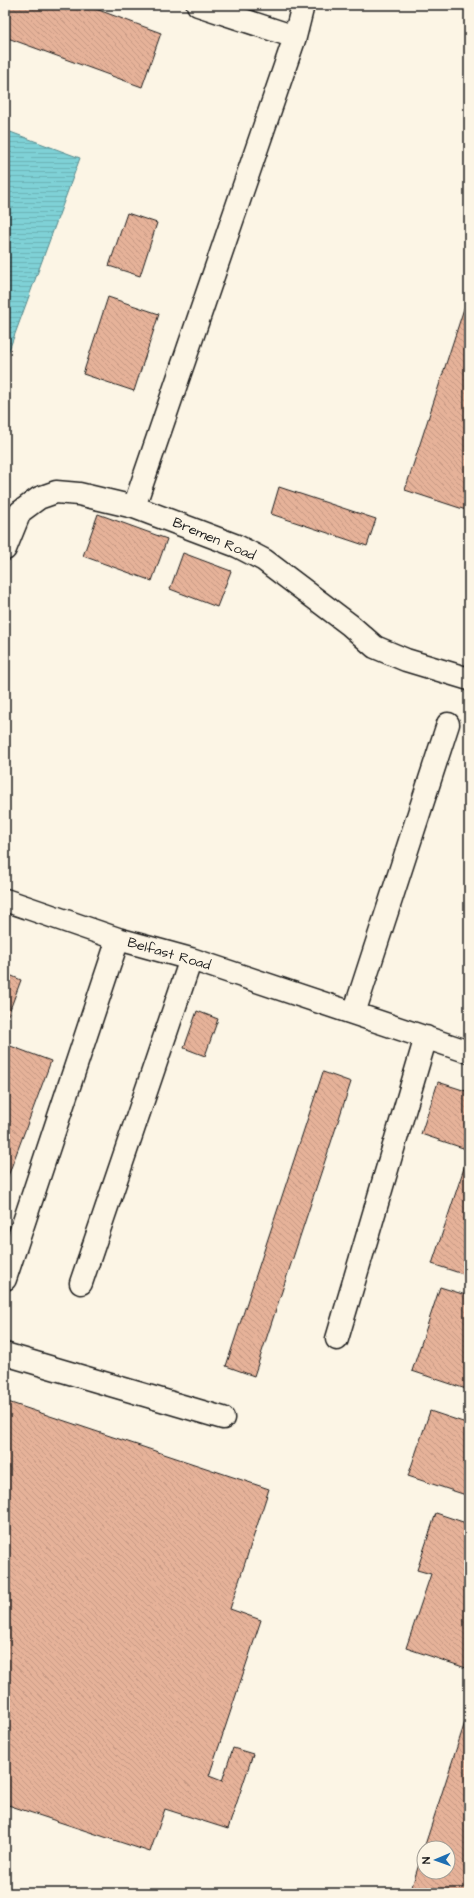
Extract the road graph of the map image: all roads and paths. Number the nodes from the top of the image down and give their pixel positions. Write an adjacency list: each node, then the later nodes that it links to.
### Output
1 (198, 5): 3 (street)
2 (303, 5): 3 (street)
3 (295, 37): 4 (street)
4 (134, 507): 5 (street, Bremen Road); 6 (street, Bremen Road)
5 (5, 549)
6 (469, 679)
7 (448, 724): 11 (street)
8 (5, 900): 9 (street)
9 (118, 939): 10 (street, Belfast Road); 14 (street, Belfast Road)
10 (191, 959): 11 (street, Belfast Road); 15 (street)
11 (354, 1013): 12 (street, Belfast Road)
12 (426, 1037): 13 (street, Belfast Road); 16 (street)
13 (469, 1052)
14 (5, 1280)
15 (81, 1283)
16 (337, 1339)
17 (5, 1354): 18 (street)
18 (223, 1418)

